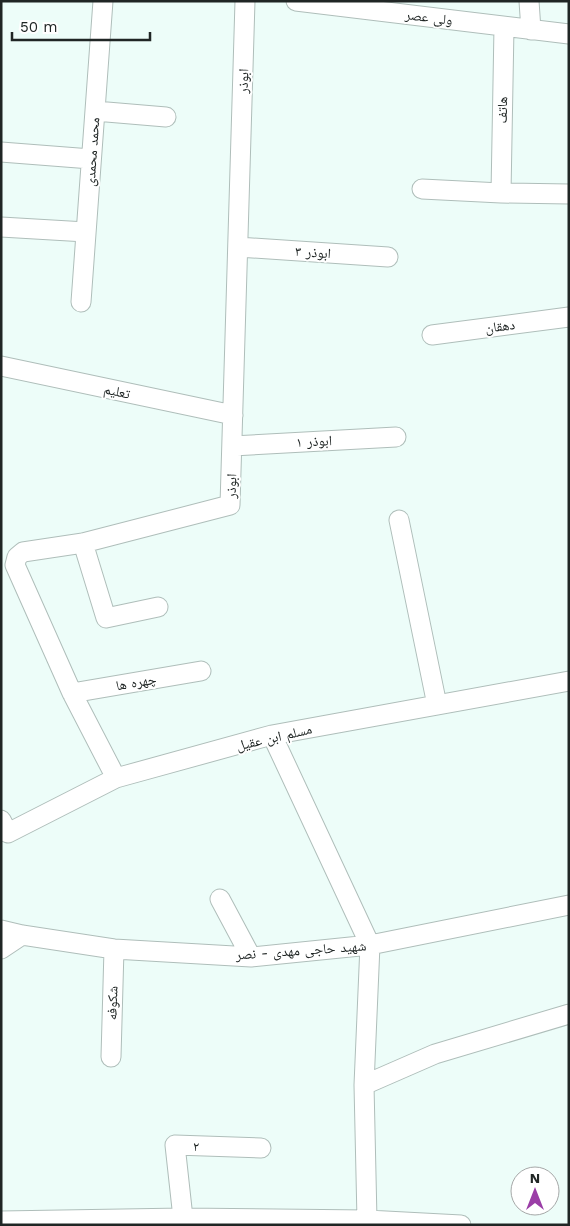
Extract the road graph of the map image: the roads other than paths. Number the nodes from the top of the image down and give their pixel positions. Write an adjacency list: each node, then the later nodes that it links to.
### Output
1 (103, 1): 8 (street, محمد محمدی)
2 (245, 1): 17 (street, ابوذر)
3 (296, 1): 5 (street, ولی عصر)
4 (529, 1): 6 (street)
5 (504, 26): 6 (street, ولی عصر); 13 (street, هاتف)
6 (531, 30): 7 (street, ولی عصر)
7 (569, 34)
8 (94, 111): 9 (street); 11 (street, محمد محمدی)
9 (166, 117)
10 (1, 152): 11 (street)
11 (91, 159): 16 (street, محمد محمدی)
12 (422, 189): 13 (street)
13 (501, 193): 14 (street)
14 (569, 194)
15 (1, 227): 16 (street)
16 (86, 232): 19 (street, محمد محمدی)
17 (238, 246): 18 (street, ابوذر ۳); 23 (street, ابوذر)
18 (388, 257)
19 (81, 302)
20 (569, 317): 21 (street, دهقان)
21 (432, 335)
22 (1, 366): 23 (street, تعلیم)
23 (233, 415): 25 (street, ابوذر)
24 (396, 437): 25 (street, ابوذر ۱)
25 (232, 446): 27 (street, ابوذر)
26 (399, 520): 32 (street)
27 (83, 543): 28 (street); 31 (street, ابوذر)
28 (158, 607)
29 (201, 671): 31 (street, چهره ها)
30 (569, 681): 32 (street, مسلم ابن عقیل)
31 (72, 693): 34 (street, ابوذر)
32 (437, 705): 33 (street, مسلم ابن عقیل)
33 (272, 736): 34 (street, مسلم ابن عقیل); 40 (street)
34 (116, 778): 35 (street, مسلم ابن عقیل)
35 (1, 820)
36 (220, 899): 43 (street)
37 (569, 905): 40 (street, شهید حاجی مهدی - نصر)
38 (1, 930): 39 (street, شهید حاجی مهدی - نصر)
39 (22, 935): 41 (street); 42 (street, شهید حاجی مهدی - نصر)
40 (370, 945): 43 (street, شهید حاجی مهدی - نصر); 46 (street)
41 (1, 949)
42 (114, 949): 43 (street, شهید حاجی مهدی - نصر); 45 (street, شکوفه)
43 (251, 957)
44 (569, 1014): 46 (street)
45 (111, 1057)
46 (364, 1084): 49 (street)
47 (261, 1148): 48 (street, ۲)
48 (182, 1218): 49 (street); 50 (street)
49 (367, 1220): 51 (street)
50 (1, 1221)
51 (461, 1225)

